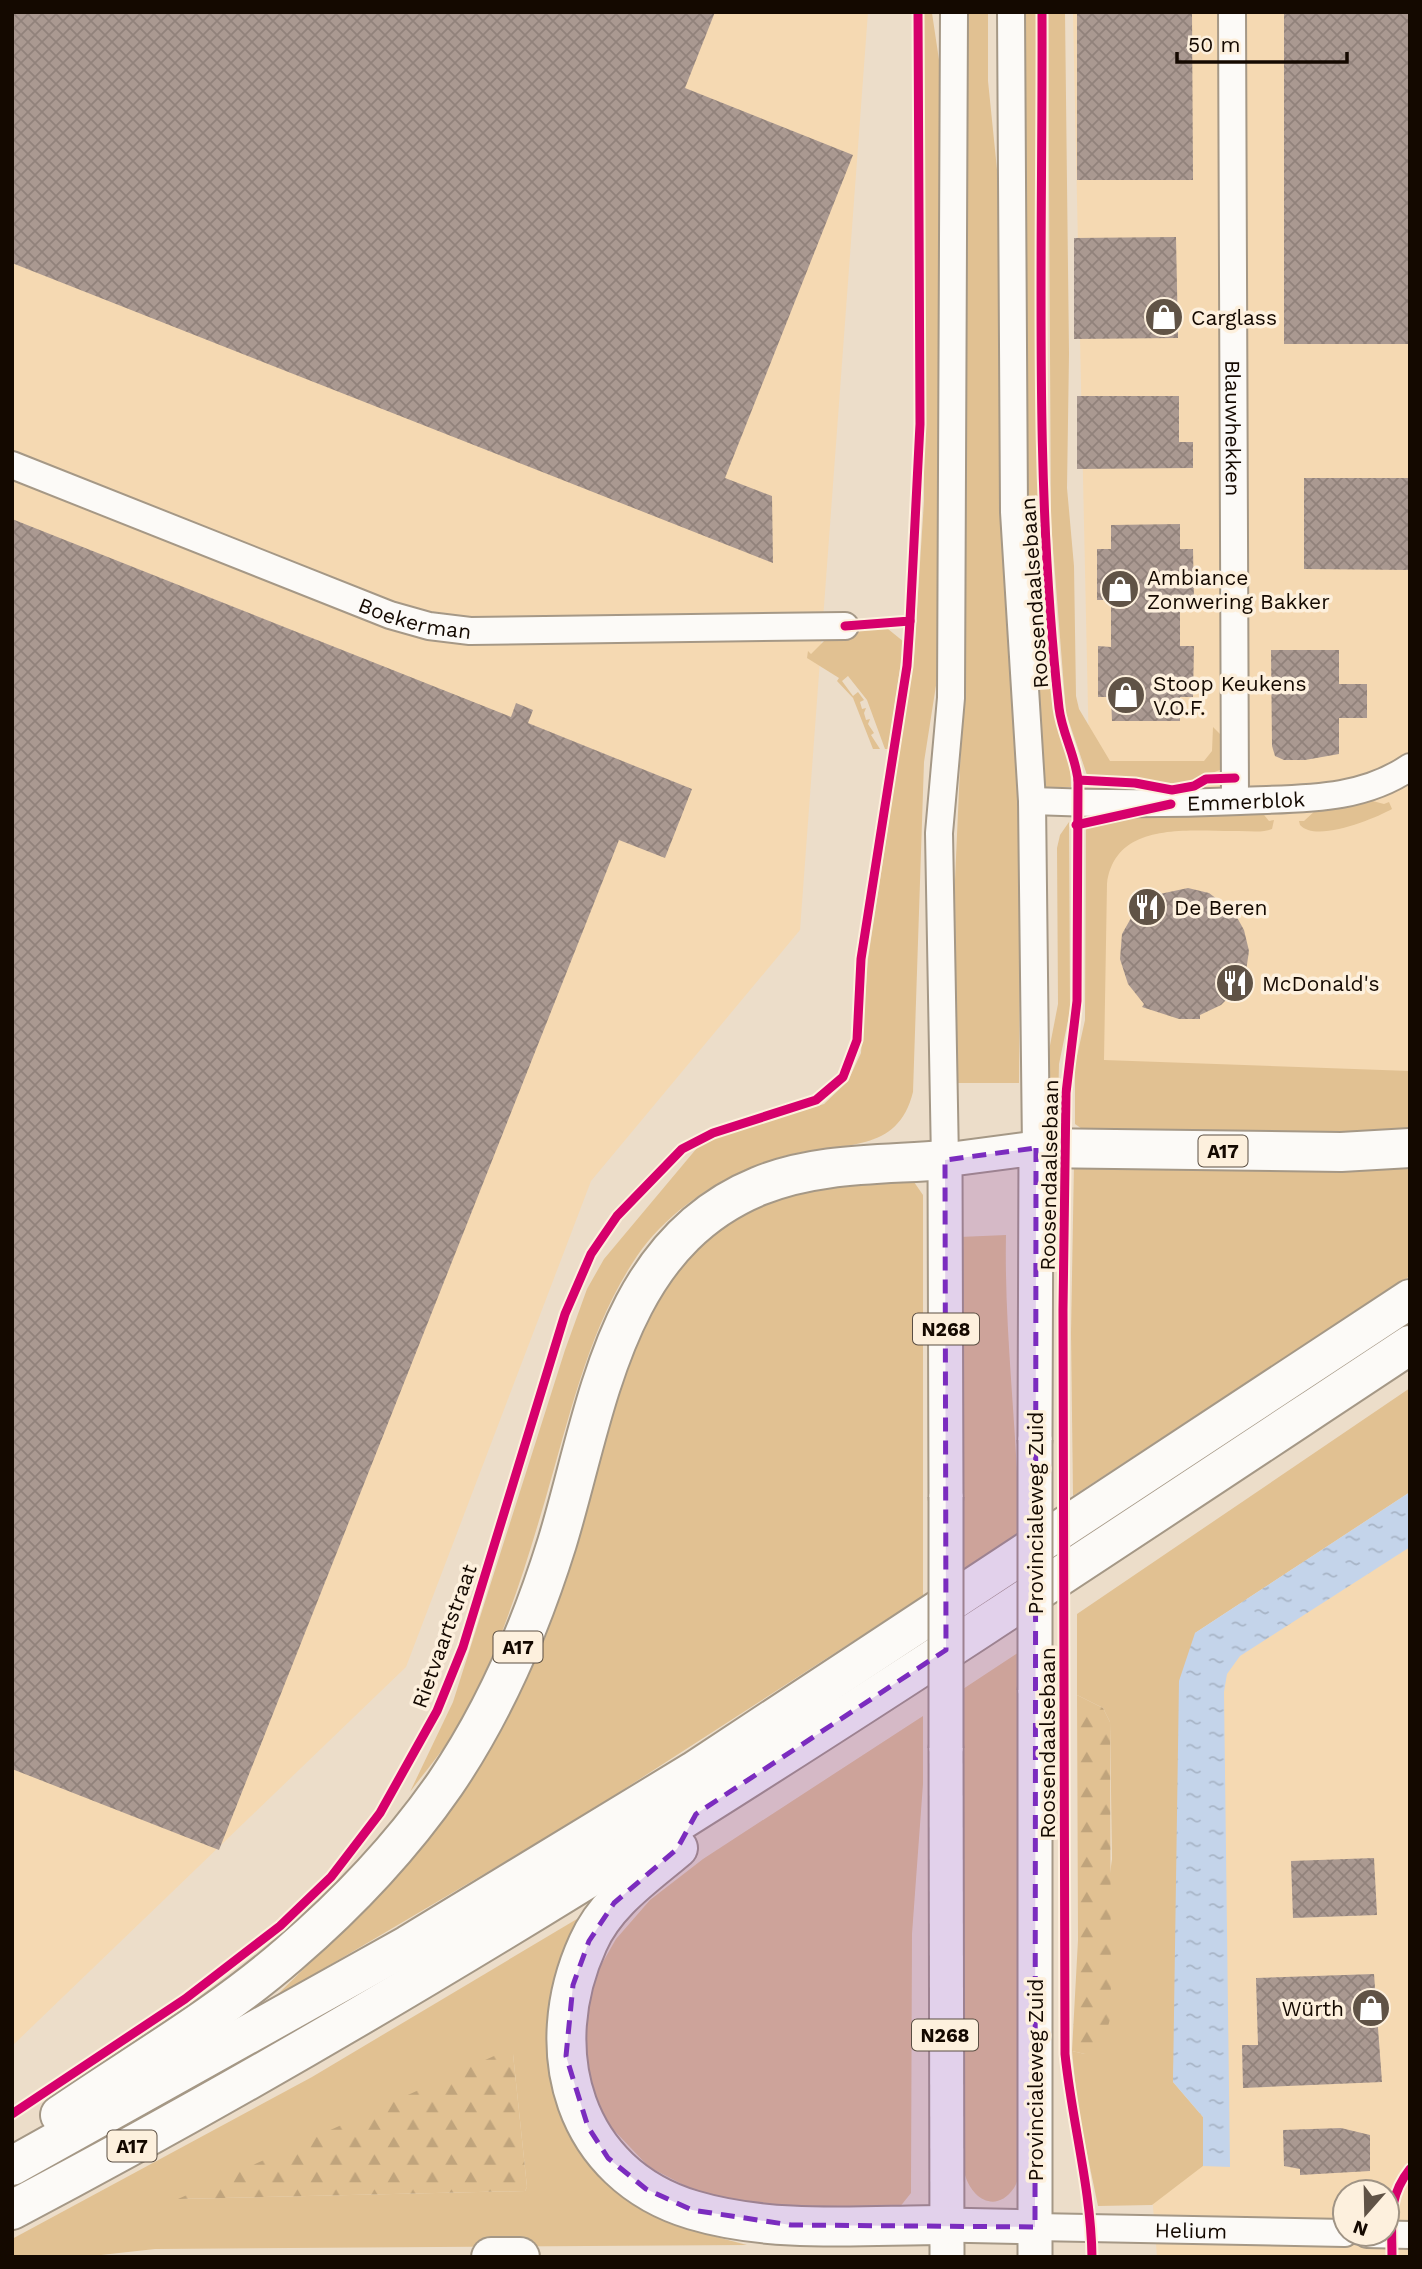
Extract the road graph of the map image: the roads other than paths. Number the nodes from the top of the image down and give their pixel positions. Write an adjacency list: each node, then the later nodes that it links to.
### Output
1 (954, 12): 11 (street, N268)
2 (1011, 12): 7 (street, Roosendaalsebaan)
3 (1232, 12): 8 (street, Blauwhekken)
4 (12, 465): 5 (street, Boekerman)
5 (845, 626)
6 (1410, 767): 8 (street, Emmerblok)
7 (1032, 801): 8 (street, Emmerblok); 9 (street, Roosendaalsebaan)
8 (1235, 802)
9 (1036, 1148): 10 (highway, A17); 11 (main road); 20 (main road, Provincialeweg Zuid, bridge)
10 (1410, 1148)
11 (945, 1160): 15 (highway, A17); 19 (main road, N268, bridge)
12 (1410, 1299): 16 (highway, A17)
13 (1410, 1345): 14 (highway, A17)
14 (696, 1814): 17 (highway, A17); 19 (highway, A17)
15 (12, 2154)
16 (12, 2166)
17 (12, 2210)
18 (1331, 2233): 20 (street, Helium)
19 (946, 2241): 20 (main road)
20 (1035, 2242)
21 (491, 2257): 22 (highway)
22 (520, 2257)

